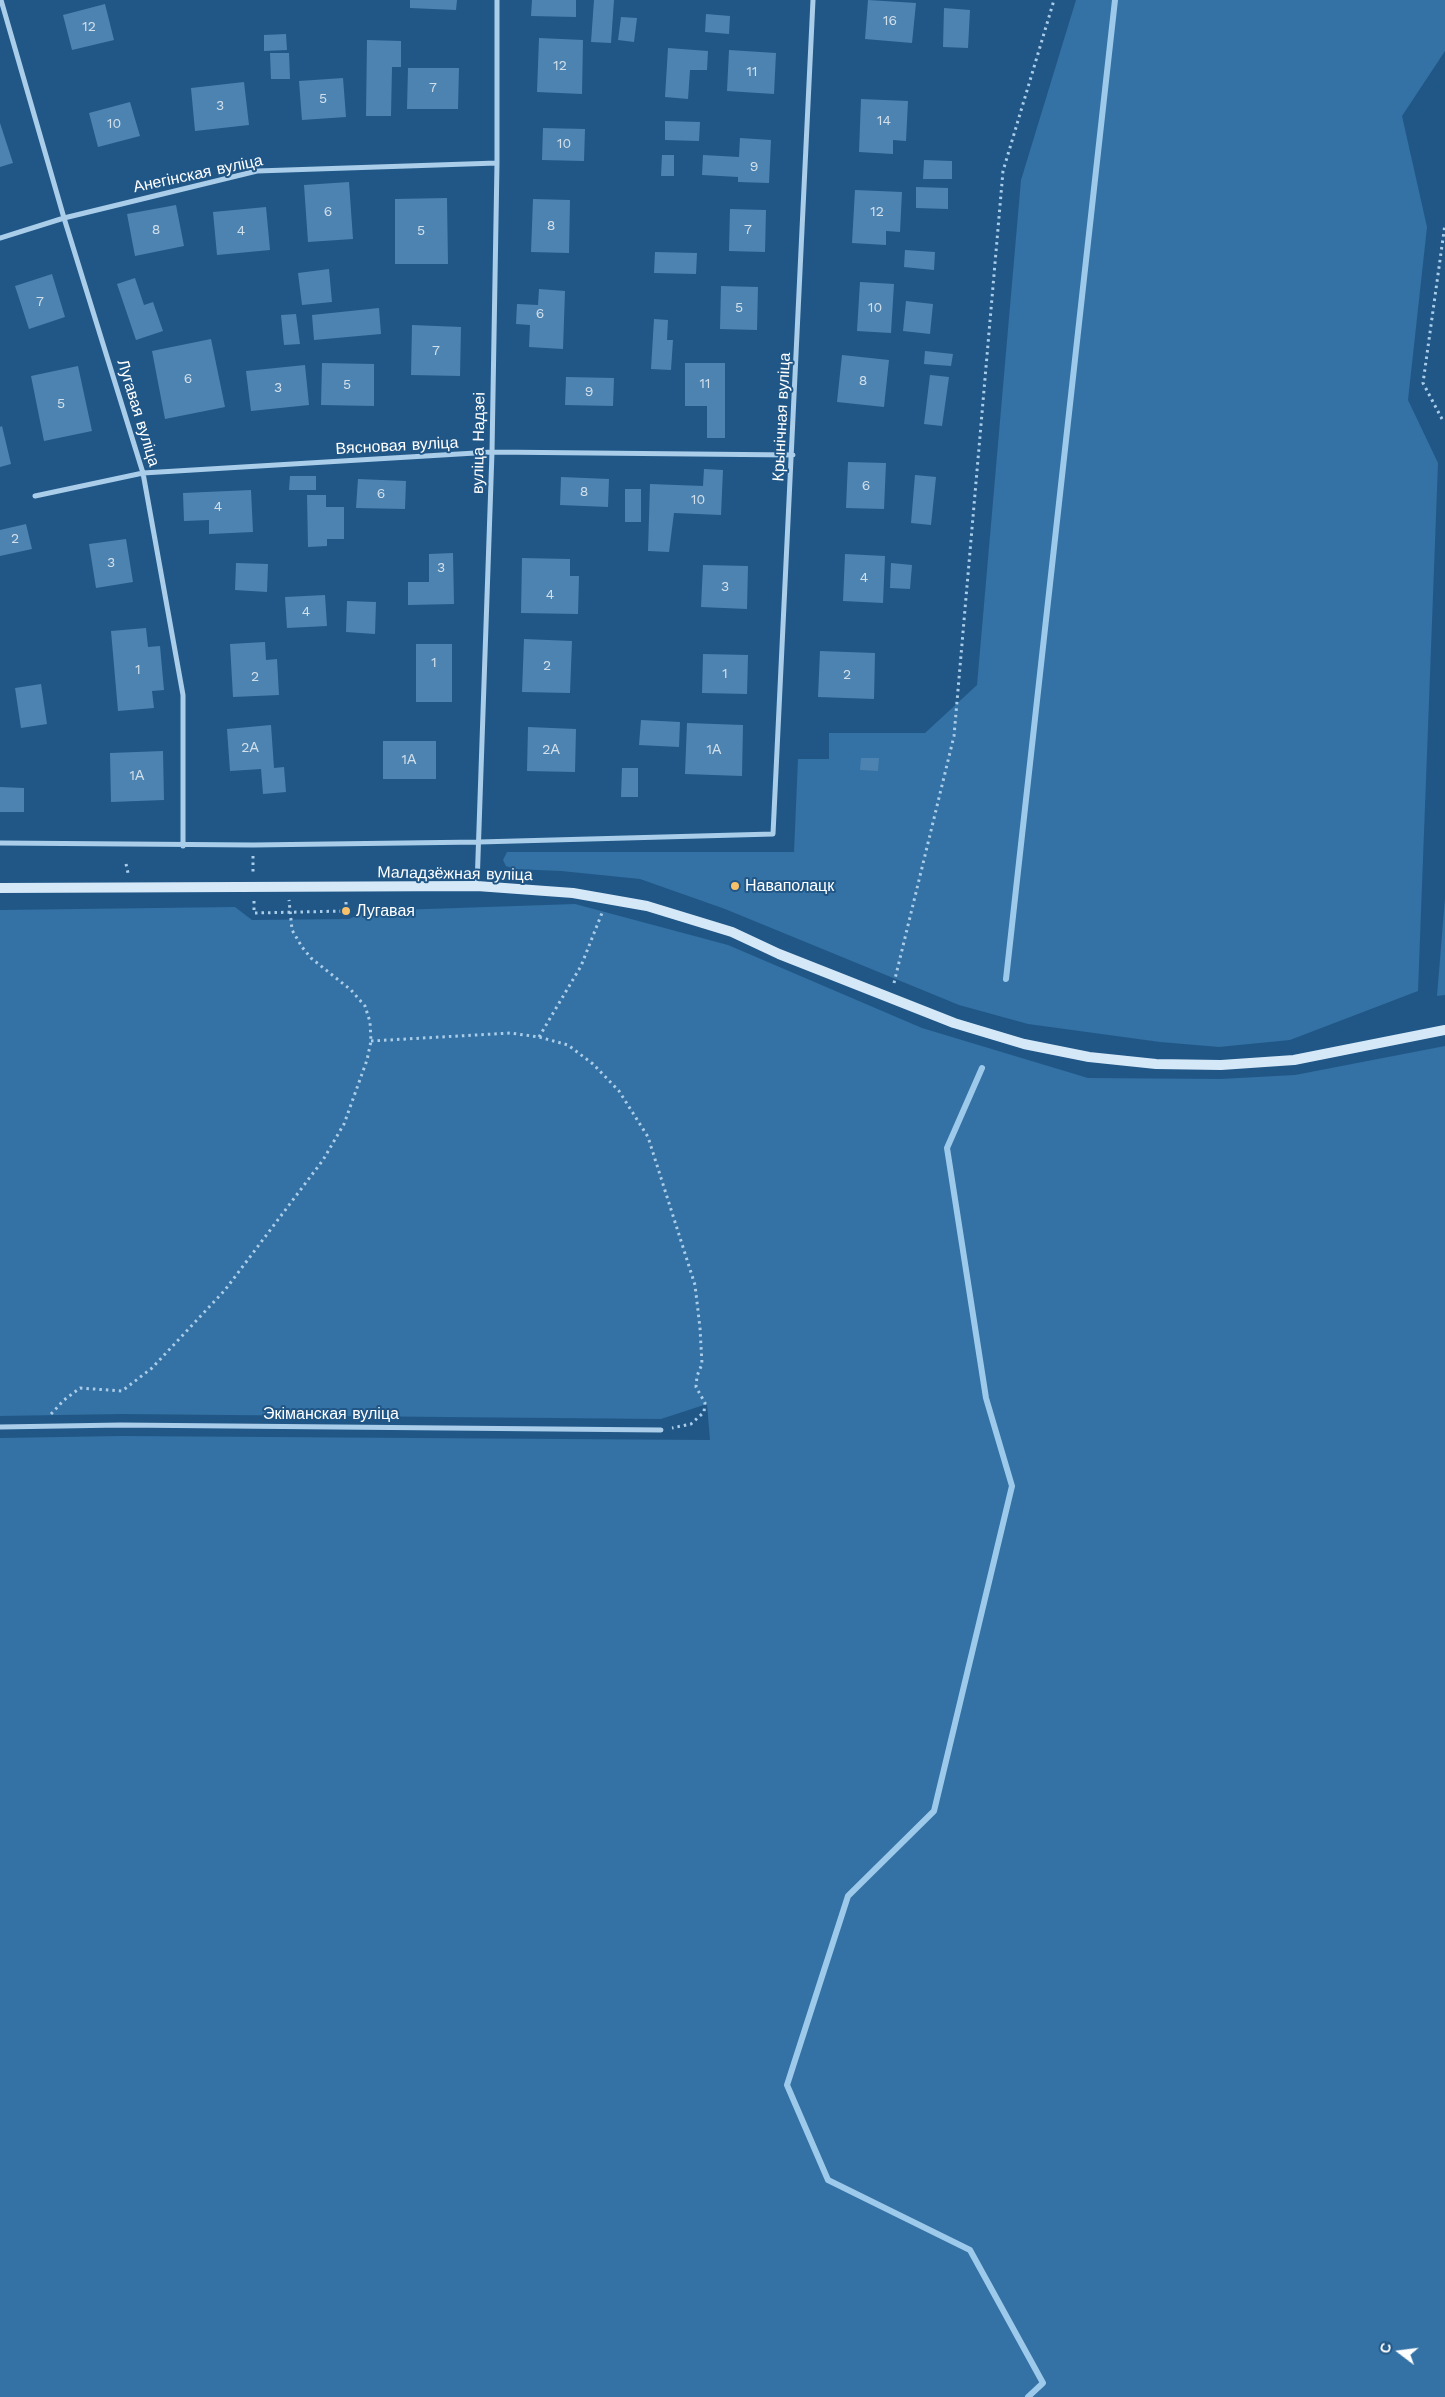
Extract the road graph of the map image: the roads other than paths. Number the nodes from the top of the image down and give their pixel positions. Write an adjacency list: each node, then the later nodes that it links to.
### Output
1 (1, 0): 5 (street, Лугавая вуліца)
2 (497, 0): 4 (street, вуліца Надзеі)
3 (813, 0): 8 (street, Крынічная вуліца)
4 (497, 163): 5 (street, Анегінская вуліца); 7 (street, вуліца Надзеі)
5 (64, 218): 6 (street, Анегінская вуліца); 9 (street, Лугавая вуліца)
6 (0, 238)
7 (492, 452): 8 (street, Вясновая вуліца); 9 (street, Вясновая вуліца); 11 (street, вуліца Надзеі)
8 (793, 455): 11 (street, Крынічная вуліца)
9 (143, 473): 10 (street, Вясновая вуліца); 13 (street, Лугавая вуліца)
10 (35, 496)
11 (478, 842): 13 (street); 14 (street, вуліца Надзеі)
12 (0, 843): 13 (street)
13 (183, 846)
14 (477, 886): 15 (main road, Маладзёжная вуліца); 16 (main road, Маладзёжная вуліца)
15 (0, 888)
16 (1445, 1030)
17 (0, 1427): 18 (street, Экіманская вуліца)
18 (661, 1430)

